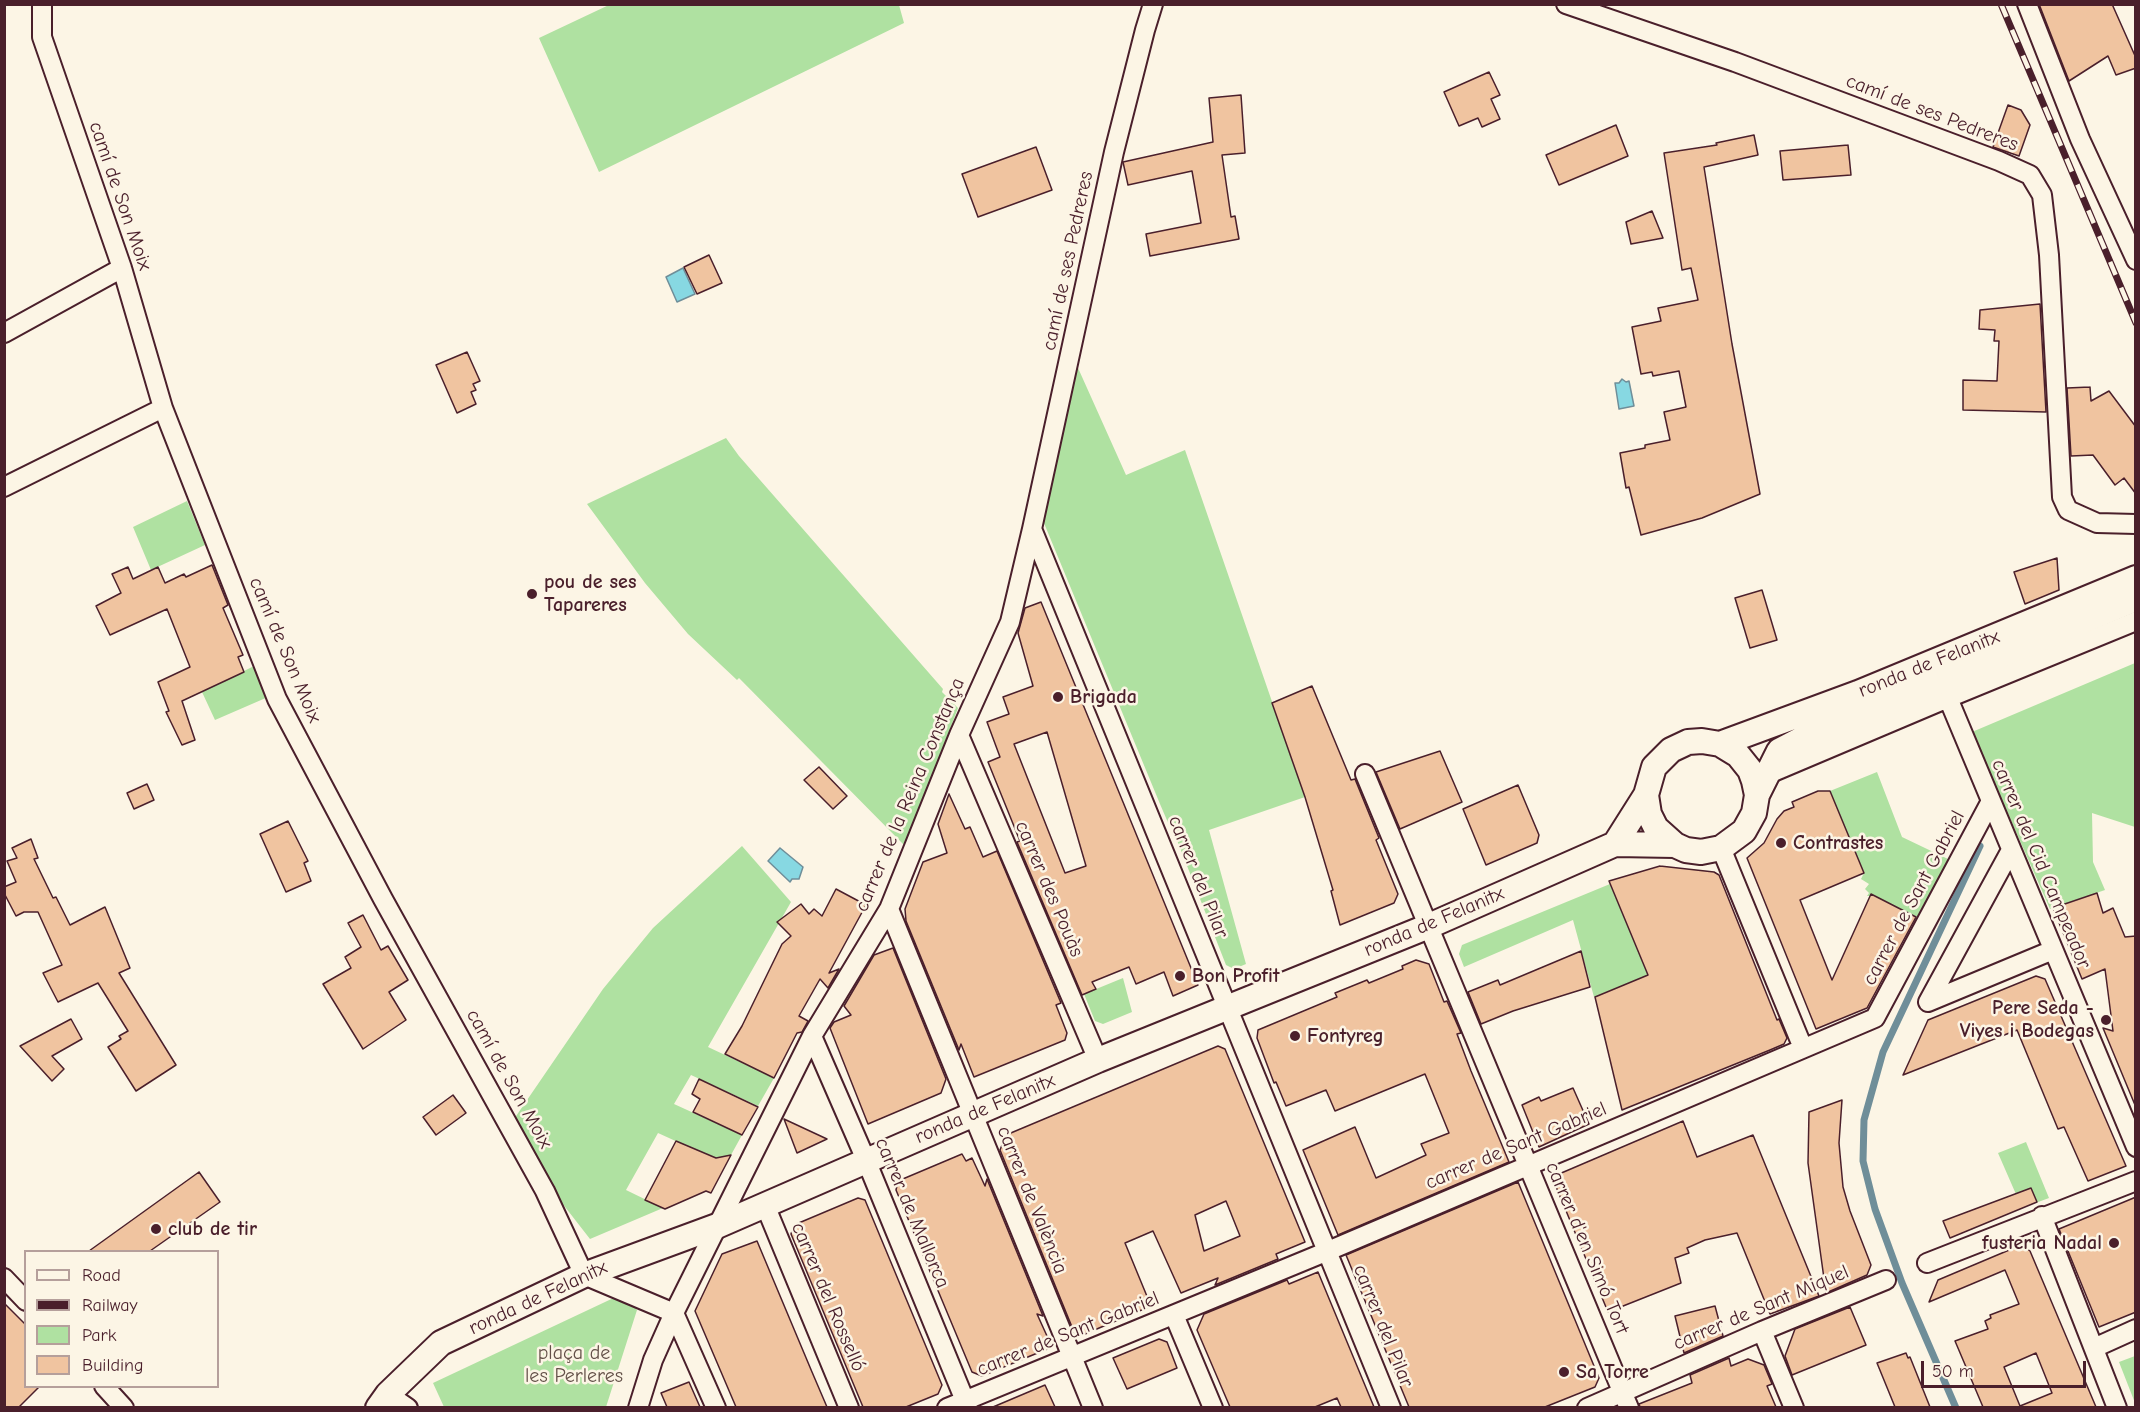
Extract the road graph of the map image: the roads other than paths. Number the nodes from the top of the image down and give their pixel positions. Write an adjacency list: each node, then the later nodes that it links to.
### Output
1 (42, 4): 6 (street, camí de Son Moix)
2 (1153, 4): 11 (street, camí de ses Pedreres)
3 (1566, 4): 10 (street, camí de ses Pedreres)
4 (2026, 4): 5 (street)
5 (2136, 260)
6 (122, 268): 7 (street); 8 (street, camí de Son Moix)
7 (4, 333)
8 (163, 408): 9 (street); 43 (street, camí de Son Moix)
9 (4, 487)
10 (2136, 524)
11 (1032, 529): 16 (street, carrer de la Reina Constança); 29 (street, carrer del Pilar)
12 (2136, 578): 17 (main road, ronda de Felanitx)
13 (2136, 600): 19 (main road, ronda de Felanitx)
14 (2136, 621): 15 (street)
15 (1948, 698): 19 (street); 21 (street, carrer del Cid Campeador)
16 (959, 735): 26 (street, carrer de la Reina Constança); 32 (street, carrer des Pouàs)
17 (1720, 744): 19 (main road); 20 (main road)
18 (1365, 774): 27 (street, carrer d'en Simó Tort)
19 (1761, 785): 24 (main road)
20 (1646, 795): 22 (main road); 23 (main road)
21 (1991, 801): 25 (street, carrer del Cid Campeador); 31 (street, carrer de Sant Gabriel)
22 (1615, 844): 23 (main road); 27 (main road, ronda de Felanitx)
23 (1675, 845): 24 (main road)
24 (1721, 848): 31 (street)
25 (2011, 850): 28 (street, carrer del Cid Campeador); 28 (street)
26 (889, 909): 30 (street, carrer de la Reina Constança); 33 (street, carrer de València)
27 (1429, 926): 29 (main road, ronda de Felanitx); 36 (street, carrer d'en Simó Tort)
28 (2053, 950): 34 (street, carrer del Cid Campeador)
29 (1228, 1009): 32 (main road, ronda de Felanitx); 41 (street, carrer del Pilar)
30 (812, 1036): 35 (street, carrer de Mallorca); 40 (street, carrer de la Reina Constança)
31 (1803, 1048): 36 (street, carrer de Sant Gabriel)
32 (1098, 1060): 33 (main road, ronda de Felanitx)
33 (973, 1114): 35 (main road, ronda de Felanitx); 52 (street, carrer de València)
34 (2136, 1147)
35 (866, 1160): 38 (main road, ronda de Felanitx); 56 (street, carrer de Mallorca)
36 (1528, 1165): 41 (street, carrer de Sant Gabriel); 54 (street, carrer d'en Simó Tort)
37 (2136, 1181): 39 (street)
38 (765, 1205): 40 (main road, ronda de Felanitx); 61 (street, carrer del Rosselló)
39 (2042, 1216): 42 (street); 51 (street)
40 (717, 1226): 43 (main road, ronda de Felanitx); 47 (street, carrer de la Reina Constança)
41 (1328, 1251): 48 (street, carrer de Sant Gabriel); 65 (street, carrer del Pilar)
42 (1927, 1263)
43 (584, 1275): 47 (street); 55 (main road, ronda de Felanitx)
44 (4, 1278): 46 (street)
45 (1886, 1280): 50 (street, carrer de Sant Miquel)
46 (24, 1298)
47 (674, 1312): 59 (street, carrer de la Reina Constança); 60 (street)
48 (1174, 1315): 52 (street, carrer de Sant Gabriel); 64 (street)
49 (2136, 1329): 51 (street)
50 (1762, 1331): 54 (street, carrer de Sant Miquel); 67 (street)
51 (2094, 1348): 68 (street)
52 (1072, 1357): 56 (street, carrer de Sant Gabriel); 63 (street, carrer de València)
53 (107, 1388): 57 (street)
54 (1626, 1400): 66 (street, carrer de Sant Miquel)
55 (383, 1401): 58 (street)
56 (967, 1404): 62 (street, carrer de Sant Gabriel)
57 (124, 1407)
58 (408, 1407)
59 (638, 1407)
60 (716, 1407)
61 (849, 1407)
62 (946, 1407)
63 (1093, 1407)
64 (1213, 1407)
65 (1391, 1407)
66 (1587, 1407)
67 (1794, 1407)
68 (2118, 1407)

